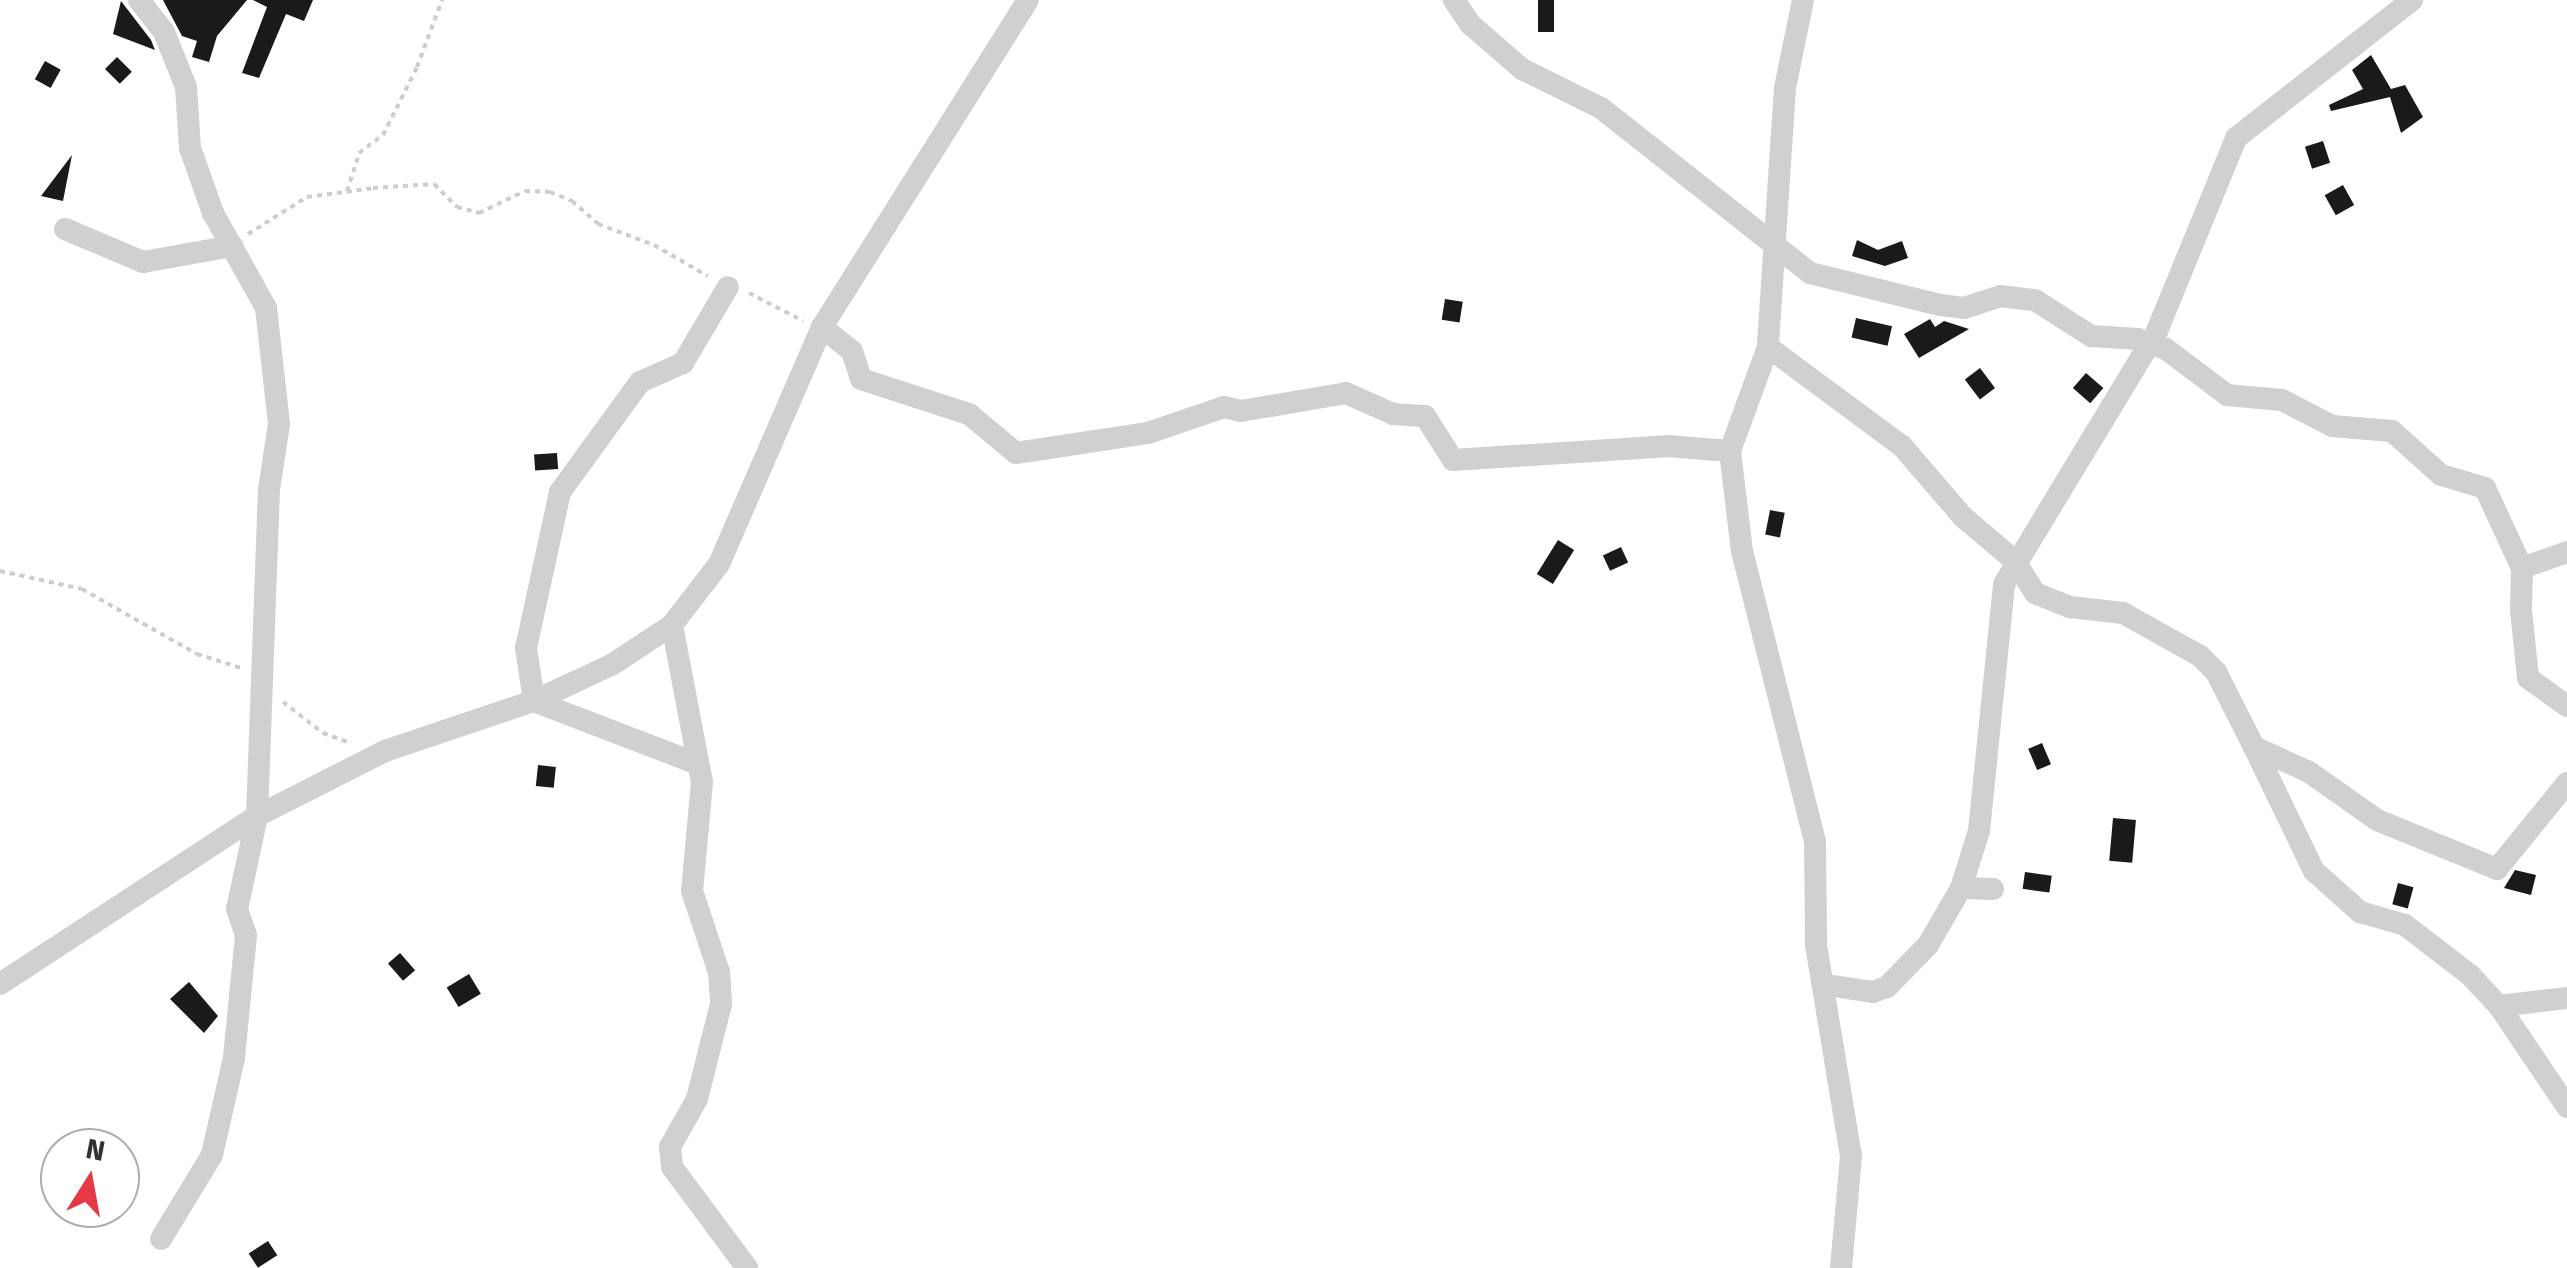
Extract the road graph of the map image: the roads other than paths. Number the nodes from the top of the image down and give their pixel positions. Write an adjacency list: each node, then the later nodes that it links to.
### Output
1 (139, 0): 8 (street)
2 (1028, 0): 10 (street)
3 (1454, 0): 7 (street)
4 (1803, 0): 7 (street)
5 (2412, 0): 11 (street)
6 (65, 229): 8 (street)
7 (1776, 242): 11 (street); 12 (street)
8 (233, 246): 23 (street)
9 (728, 288): 18 (street)
10 (822, 327): 13 (street); 17 (street)
11 (2150, 343): 15 (street); 16 (street)
12 (1768, 347): 13 (street); 15 (street)
13 (1730, 452): 27 (street)
14 (2567, 552): 16 (street)
15 (2015, 561): 20 (street); 24 (street)
16 (2522, 568): 19 (street)
17 (672, 625): 18 (street); 21 (street)
18 (534, 701): 21 (street); 23 (street)
19 (2567, 706)
20 (2254, 747): 22 (street); 29 (street)
21 (698, 764): 32 (street)
22 (2567, 783)
23 (257, 816): 26 (street); 31 (street)
24 (1960, 888): 25 (street); 27 (street)
25 (1993, 889)
26 (0, 984)
27 (1827, 985): 33 (street)
28 (2567, 998): 29 (street)
29 (2499, 1006): 30 (street)
30 (2567, 1106)
31 (162, 1239)
32 (747, 1268)
33 (1841, 1268)

